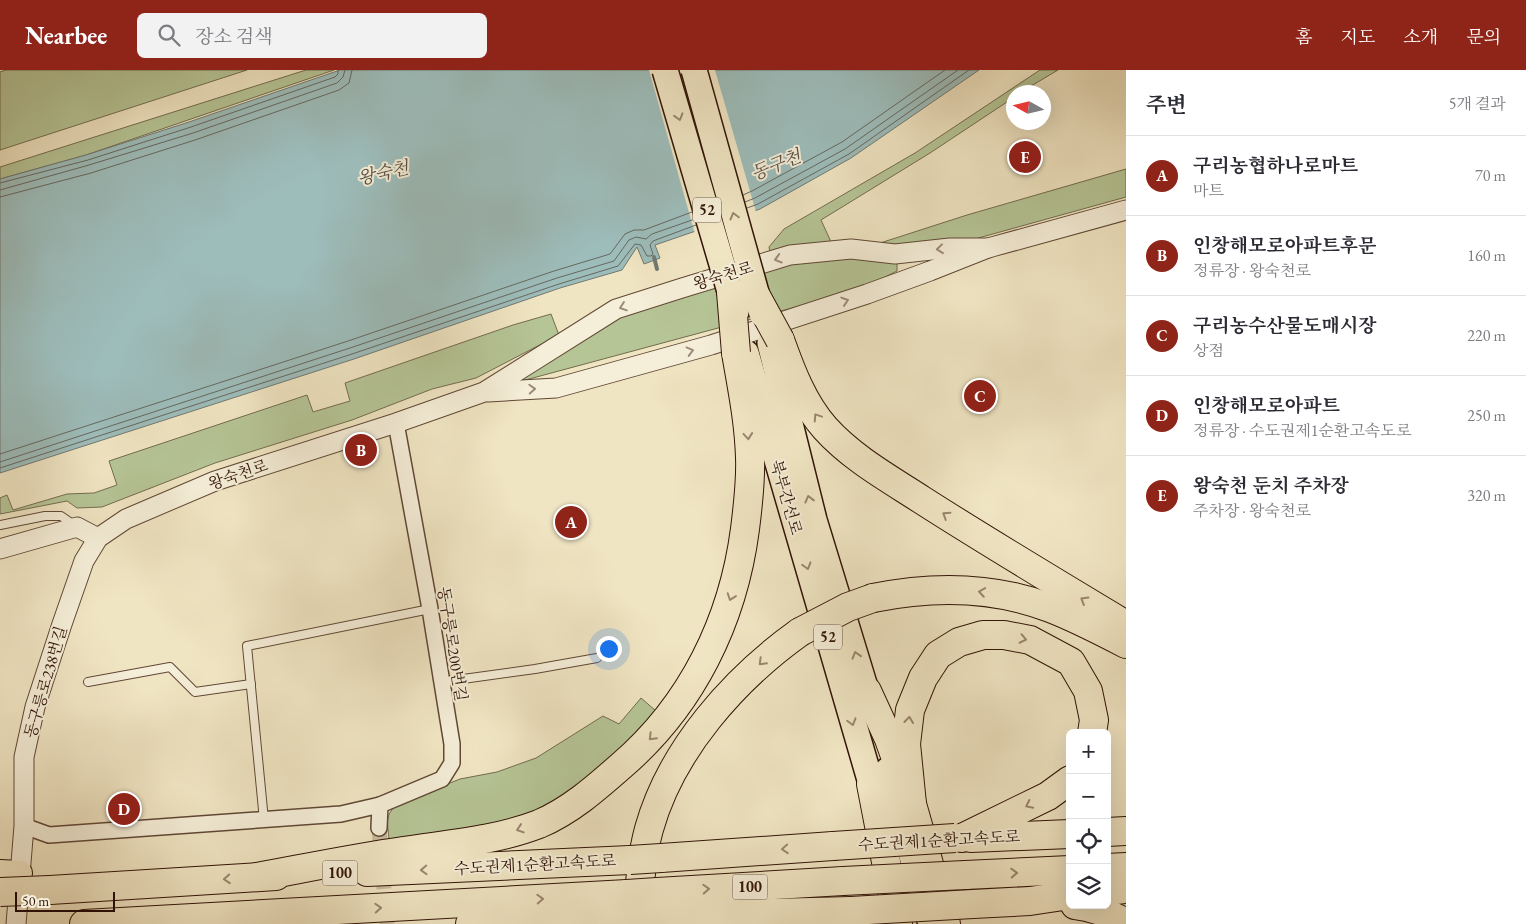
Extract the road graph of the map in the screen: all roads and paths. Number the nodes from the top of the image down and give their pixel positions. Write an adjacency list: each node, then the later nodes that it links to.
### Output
1 (665, 70): 5 (highway, 52, one-way to 5, bridge)
2 (694, 70): 5 (highway, 52, one-way to 2, bridge)
3 (1126, 210): 4 (street, 왕숙천로)
4 (988, 248): 8 (street, 왕숙천로, one-way to 4); 8 (street, 왕숙천로, one-way to 8)
5 (744, 294): 6 (highway, bridge); 7 (highway, bridge)
6 (775, 342): 15 (highway, one-way to 6); 21 (highway, 북부간선로 / 52, one-way to 6)
7 (741, 352): 24 (highway, 북부간선로 / 52, one-way to 24); 38 (highway, one-way to 38)
8 (484, 392): 9 (street, 왕숙천로)
9 (396, 423): 12 (street, 왕숙천로); 14 (street, 동구릉로200번길)
10 (0, 525): 11 (lane)
11 (77, 527): 12 (street); 13 (street)
12 (98, 538): 28 (street, 동구릉로238번길)
13 (0, 549)
14 (430, 609): 19 (street, 동구릉로200번길); 20 (lane)
15 (1126, 625)
16 (1126, 644): 45 (highway, one-way to 45, bridge)
17 (597, 658): 19 (lane)
18 (88, 682): 20 (lane)
19 (442, 682): 26 (street, 동구릉로200번길)
20 (251, 684): 27 (lane)
21 (867, 691): 25 (highway); 58 (highway, 북부간선로 / 52)
22 (1093, 729): 25 (highway, one-way to 22)
23 (1066, 783): 33 (highway, one-way to 33)
24 (871, 784): 56 (highway); 57 (highway, 북부간선로 / 52)
25 (912, 804): 59 (highway)
26 (380, 805): 27 (street, 동구릉로200번길); 29 (street)
27 (264, 820): 28 (street, 동구릉로200번길)
28 (24, 826): 37 (street, 동구릉로238번길)
29 (380, 828)
30 (1111, 832): 31 (highway)
31 (1126, 832)
32 (1066, 834): 33 (highway, 수도권제1순환고속도로 / 100)
33 (959, 838): 38 (highway, 수도권제1순환고속도로 / 100, one-way to 38, bridge)
34 (1126, 867): 35 (highway)
35 (1111, 868)
36 (1066, 870): 45 (highway, 100, one-way to 36, bridge)
37 (10, 872): 50 (street, 동구릉로238번길)
38 (257, 876): 41 (highway, 수도권제1순환고속도로 / 100, one-way to 41, bridge)
39 (1126, 889): 40 (highway)
40 (1111, 890)
41 (0, 892)
42 (1066, 896): 43 (highway)
43 (1030, 900): 44 (highway); 47 (highway, bridge)
44 (1066, 904)
45 (641, 909): 47 (highway); 48 (highway, 100, one-way to 45); 54 (highway)
46 (1095, 909): 49 (highway)
47 (851, 911): 55 (highway)
48 (259, 914): 52 (highway, 100); 53 (highway)
49 (1126, 923)
50 (16, 924)
51 (84, 924): 52 (highway, 100)
52 (90, 924)
53 (342, 924)
54 (470, 924)
55 (769, 924)
56 (898, 924)
57 (911, 924)
58 (931, 924)
59 (946, 924)

